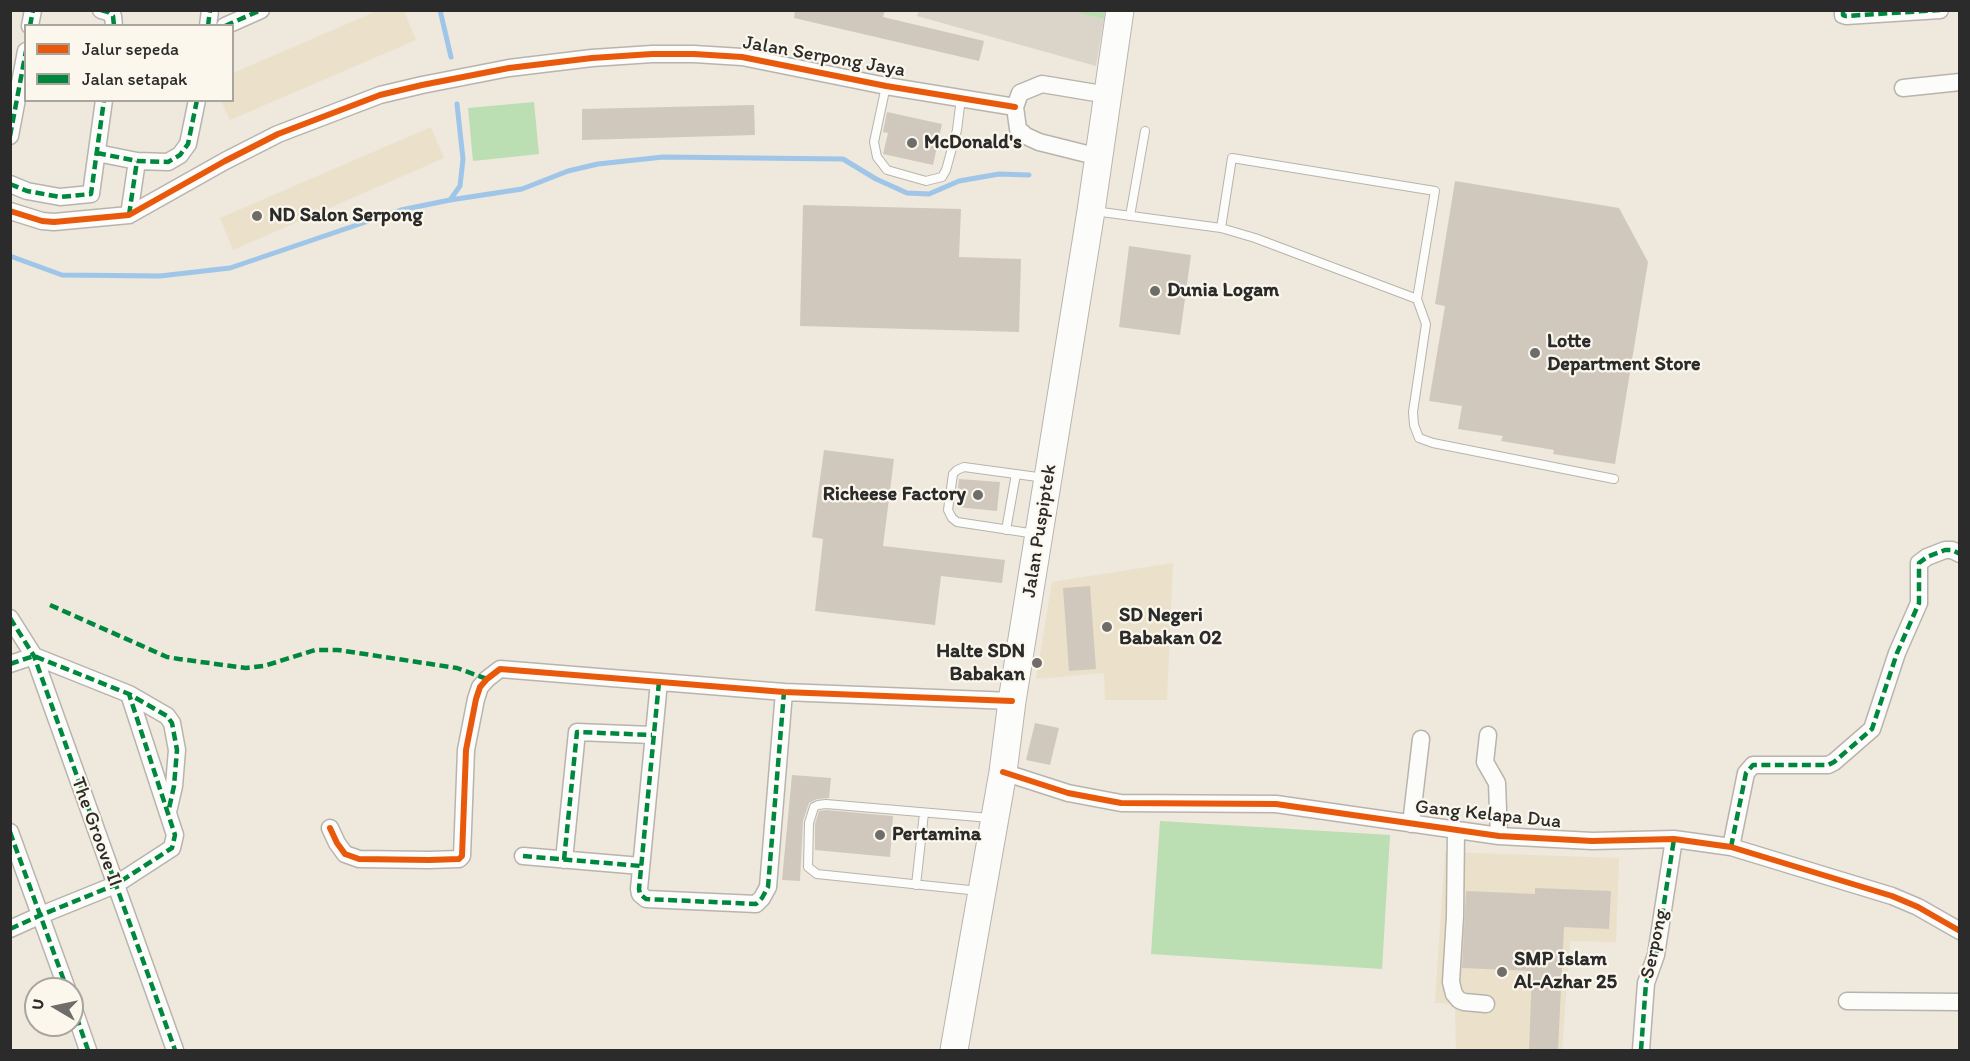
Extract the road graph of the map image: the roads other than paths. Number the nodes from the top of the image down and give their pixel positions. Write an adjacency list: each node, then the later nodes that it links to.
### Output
1 (101, 10): 6 (street)
2 (261, 10): 7 (street)
3 (1120, 10): 12 (main road, Jalan Puspiptek)
4 (1843, 10): 5 (street)
5 (1940, 10)
6 (114, 24)
7 (230, 24)
8 (24, 62): 18 (street)
9 (1959, 82): 11 (street)
10 (886, 86): 13 (street, Jalan Serpong Jaya); 13 (lane); 25 (street, Jalan Serpong Jaya)
11 (1903, 88)
12 (1108, 95): 16 (street); 20 (main road, Jalan Puspiptek)
13 (961, 97): 16 (street, Jalan Serpong Jaya)
14 (104, 102): 19 (street)
15 (197, 102): 21 (street)
16 (1015, 107): 20 (street)
17 (1144, 131): 26 (lane)
18 (10, 135)
19 (97, 153): 21 (street); 22 (street)
20 (1099, 157): 24 (main road, Jalan Puspiptek)
21 (137, 161): 25 (street)
22 (10, 184)
23 (10, 211): 25 (street, Jalan Serpong Jaya)
24 (1091, 211): 26 (lane); 30 (main road, Jalan Puspiptek)
25 (129, 215)
26 (1130, 216): 27 (lane)
27 (1221, 228): 28 (lane); 28 (lane)
28 (1417, 299): 31 (lane)
29 (1016, 474): 30 (lane); 32 (lane); 32 (lane)
30 (1048, 479): 33 (main road, Jalan Puspiptek)
31 (1614, 479)
32 (1006, 530): 33 (lane)
33 (1039, 534): 41 (main road, Jalan Puspiptek)
34 (1959, 554): 55 (street)
35 (10, 618): 36 (street, The Groove II)
36 (34, 657): 37 (street); 40 (street); 59 (street, The Groove II)
37 (10, 664)
38 (659, 682): 39 (street); 42 (street); 50 (street)
39 (784, 692): 41 (street); 58 (street)
40 (129, 694): 46 (street); 46 (street)
41 (1012, 701): 45 (main road, Jalan Puspiptek)
42 (652, 735): 57 (street); 58 (street)
43 (1488, 735): 53 (street)
44 (1421, 739): 49 (street)
45 (1003, 772): 48 (main road, Jalan Puspiptek); 49 (street, Gang Kelapa Dua)
46 (168, 813): 59 (street)
47 (924, 813): 48 (lane); 60 (lane); 60 (lane)
48 (995, 819): 61 (main road, Jalan Puspiptek)
49 (1411, 824): 51 (street, Gang Kelapa Dua)
50 (330, 828)
51 (1456, 831): 53 (street, Gang Kelapa Dua); 68 (street)
52 (10, 832): 62 (street)
53 (1499, 836): 54 (street, Gang Kelapa Dua)
54 (1674, 839): 55 (street, Gang Kelapa Dua); 71 (street, Serpong)
55 (1731, 847): 64 (street, Gang Kelapa Dua)
56 (523, 856): 57 (street)
57 (564, 860): 58 (street)
58 (641, 866)
59 (115, 885): 62 (street); 69 (street, The Groove II)
60 (916, 885): 61 (lane)
61 (983, 892): 70 (main road, Jalan Puspiptek)
62 (41, 915): 63 (street); 65 (street)
63 (10, 929)
64 (1959, 931)
65 (63, 977)
66 (1847, 1001): 67 (street)
67 (1959, 1002)
68 (1486, 1004)
69 (175, 1050)
70 (954, 1050)
71 (1641, 1050)

